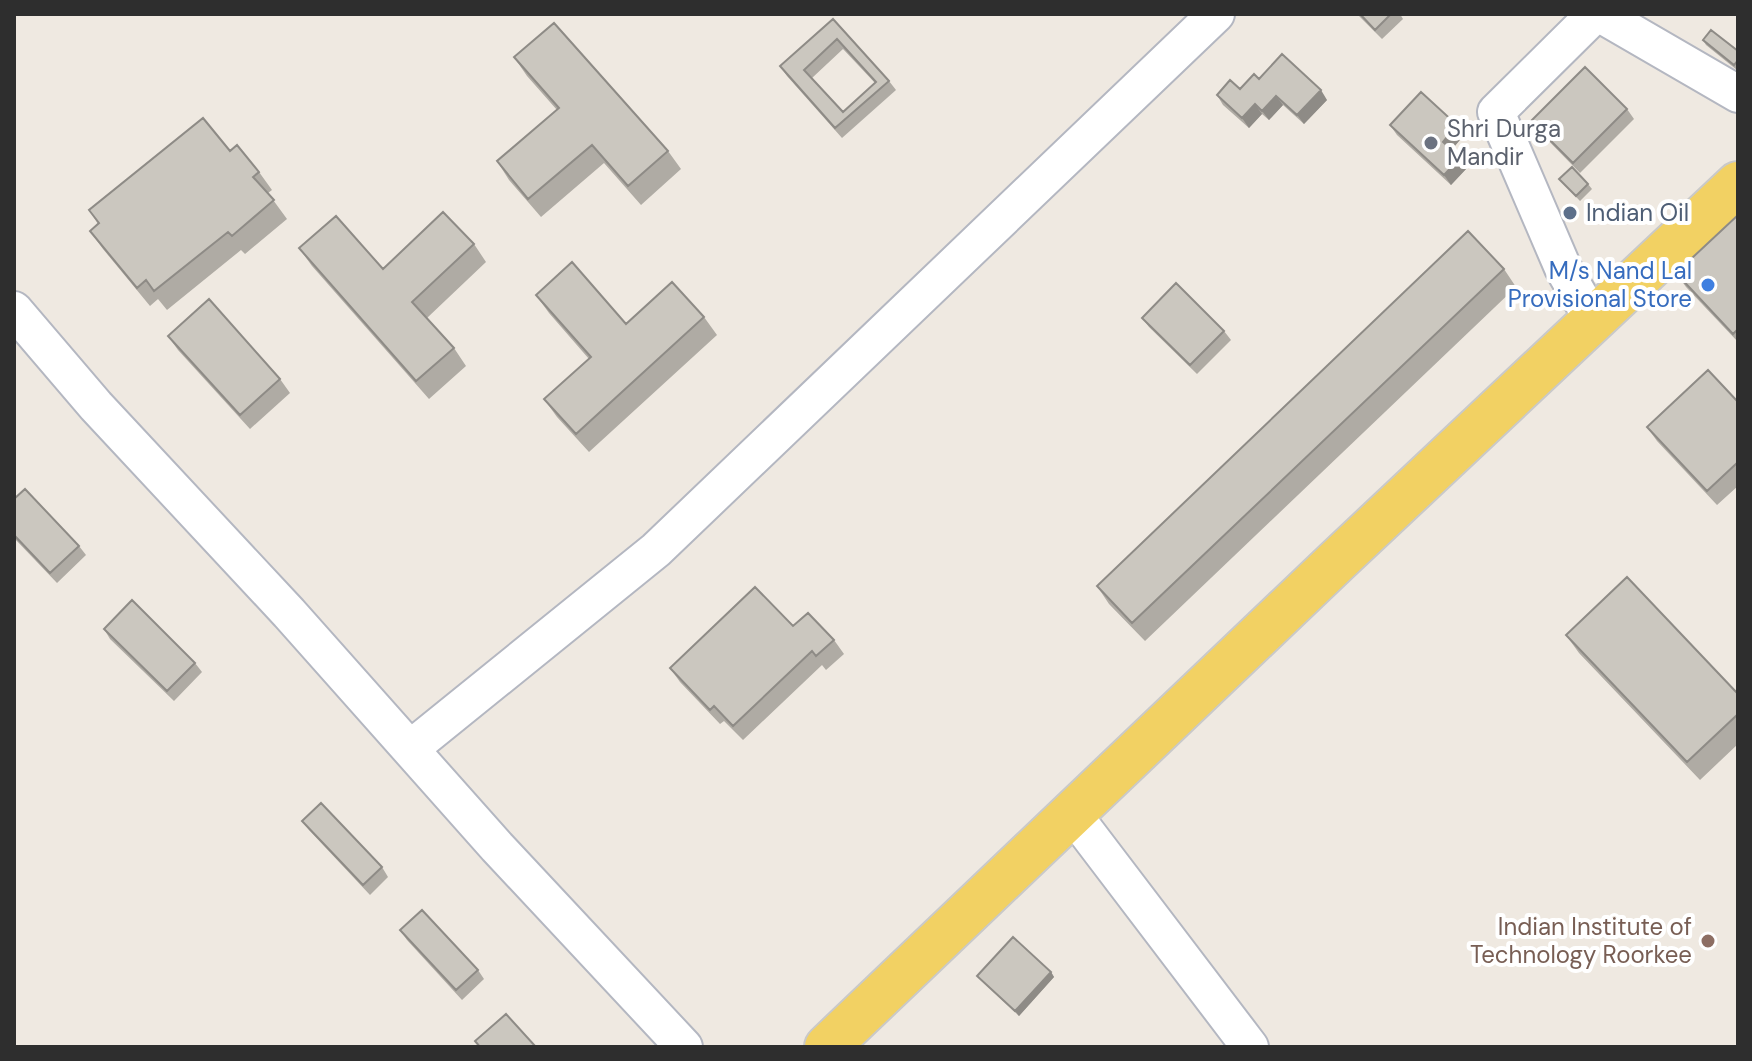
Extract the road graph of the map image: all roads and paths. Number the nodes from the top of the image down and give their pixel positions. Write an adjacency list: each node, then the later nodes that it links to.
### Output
1 (1216, 14): 7 (street)
2 (1598, 14): 3 (street); 6 (street)
3 (1738, 94)
4 (1738, 184): 6 (main road)
5 (14, 310): 7 (street)
6 (1593, 320): 8 (main road)
7 (410, 749): 9 (street)
8 (1072, 813): 10 (main road); 11 (street)
9 (684, 1047)
10 (827, 1047)
11 (1250, 1047)

